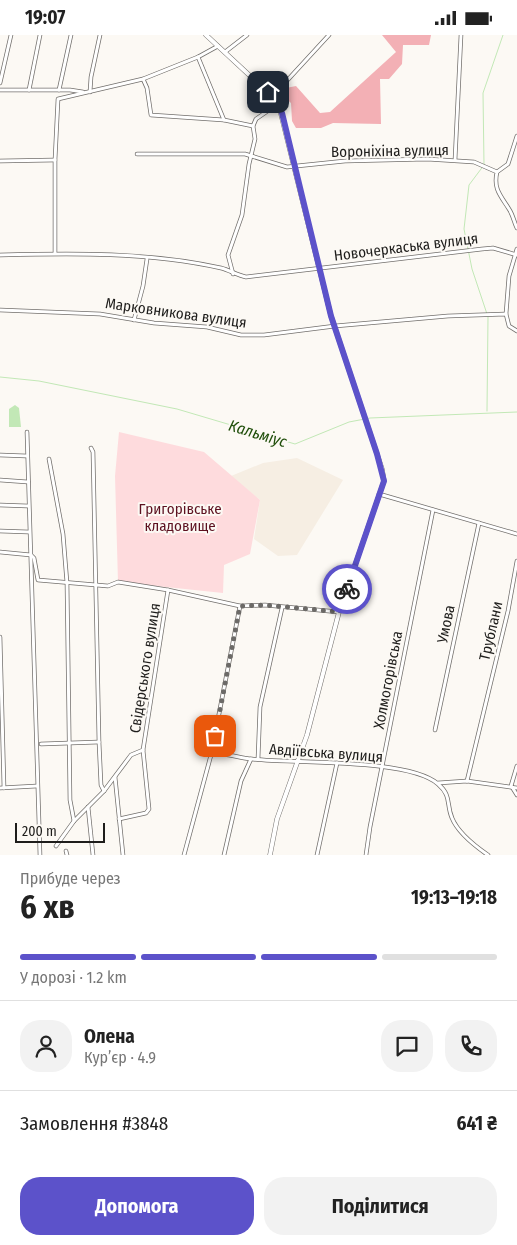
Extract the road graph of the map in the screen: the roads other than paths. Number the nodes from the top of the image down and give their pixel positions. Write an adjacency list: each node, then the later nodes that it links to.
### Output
1 (10, 35): 13 (street)
2 (40, 35): 15 (street)
3 (70, 35): 16 (street)
4 (100, 35): 17 (street)
5 (206, 35): 9 (street)
6 (247, 35): 10 (street)
7 (330, 35): 18 (street)
8 (461, 35): 26 (street)
9 (218, 46): 10 (street); 11 (street)
10 (225, 52): 18 (street)
11 (198, 57): 12 (street); 20 (street)
12 (143, 79): 17 (street); 20 (street)
13 (0, 83)
14 (0, 90): 15 (street)
15 (29, 90): 16 (street)
16 (59, 90): 17 (street)
17 (88, 92): 25 (street)
18 (268, 92): 19 (street)
19 (275, 99): 21 (street); 28 (street)
20 (224, 120): 21 (street)
21 (253, 126): 24 (street)
22 (517, 136): 29 (street)
23 (137, 154): 24 (street, Вороніхіна вулиця)
24 (251, 156): 28 (street, Вороніхіна вулиця); 37 (street)
25 (55, 160): 27 (street); 32 (street)
26 (455, 160): 28 (street, Вороніхіна вулиця); 29 (street, Вороніхіна вулиця)
27 (0, 161)
28 (295, 166): 36 (street)
29 (497, 172): 30 (street)
30 (517, 228)
31 (517, 249): 34 (street)
32 (55, 253): 33 (street, Новочеркаська вулиця); 35 (street, Новочеркаська вулиця)
33 (0, 255)
34 (516, 255): 36 (street, Новочеркаська вулиця); 39 (street)
35 (147, 259): 37 (street, Новочеркаська вулиця); 40 (street)
36 (320, 269): 37 (street, Новочеркаська вулиця); 41 (street)
37 (233, 274)
38 (0, 310): 40 (street, Марковникова вулиця)
39 (506, 314): 41 (street, Марковникова вулиця); 42 (street)
40 (134, 320): 41 (street, Марковникова вулиця)
41 (335, 326): 50 (street)
42 (517, 331)
43 (27, 433): 46 (street)
44 (91, 448): 62 (street)
45 (0, 455): 46 (street)
46 (27, 456): 49 (street)
47 (49, 459): 61 (street)
48 (0, 481): 49 (street)
49 (28, 482): 52 (street)
50 (379, 494): 53 (street); 66 (street)
51 (0, 505): 52 (street)
52 (28, 506): 56 (street)
53 (433, 510): 54 (street); 79 (street, Холмогорівська)
54 (479, 523): 57 (street); 68 (street, Умова)
55 (0, 531): 56 (street)
56 (29, 532): 59 (street)
57 (517, 534)
58 (0, 552): 59 (street)
59 (31, 555): 61 (street); 83 (street)
60 (517, 561): 81 (street, Трублани)
61 (66, 583): 62 (street); 70 (street)
62 (94, 585): 63 (street); 69 (street)
63 (168, 590): 64 (street); 72 (street, Свiдерського вулиця)
64 (240, 606): 65 (street); 73 (street)
65 (282, 608): 66 (street); 75 (street)
66 (340, 612): 76 (street)
67 (0, 637): 85 (street)
68 (435, 730)
69 (99, 742): 70 (street); 87 (street)
70 (69, 743): 71 (street); 91 (street)
71 (40, 744)
72 (143, 750): 80 (street); 90 (street, Свiдерського вулиця)
73 (211, 755): 74 (street, Авдіївська вулиця); 96 (street)
74 (251, 759): 75 (street, Авдіївська вулиця); 97 (street)
75 (258, 759): 76 (street, Авдіївська вулиця)
76 (298, 761): 77 (street, Авдіївська вулиця); 98 (street)
77 (336, 763): 79 (street, Авдіївська вулиця); 99 (street)
78 (517, 766): 84 (street)
79 (382, 768): 82 (street, Авдіївська вулиця); 100 (street, Холмогорівська)
80 (115, 777): 87 (street); 90 (street)
81 (467, 781): 82 (street, Авдіївська вулиця); 84 (street, Авдіївська вулиця)
82 (438, 783): 101 (street)
83 (37, 786): 85 (street); 93 (street)
84 (511, 786): 86 (street, Авдіївська вулиця); 88 (street)
85 (2, 788)
86 (517, 788)
87 (104, 791): 89 (street)
88 (517, 795)
89 (88, 807): 91 (street); 94 (street)
90 (119, 819): 95 (street)
91 (74, 821): 92 (street)
92 (56, 847)
93 (40, 855)
94 (93, 855)
95 (123, 855)
96 (184, 855)
97 (224, 855)
98 (270, 855)
99 (317, 855)
100 (366, 855)
101 (488, 855)

